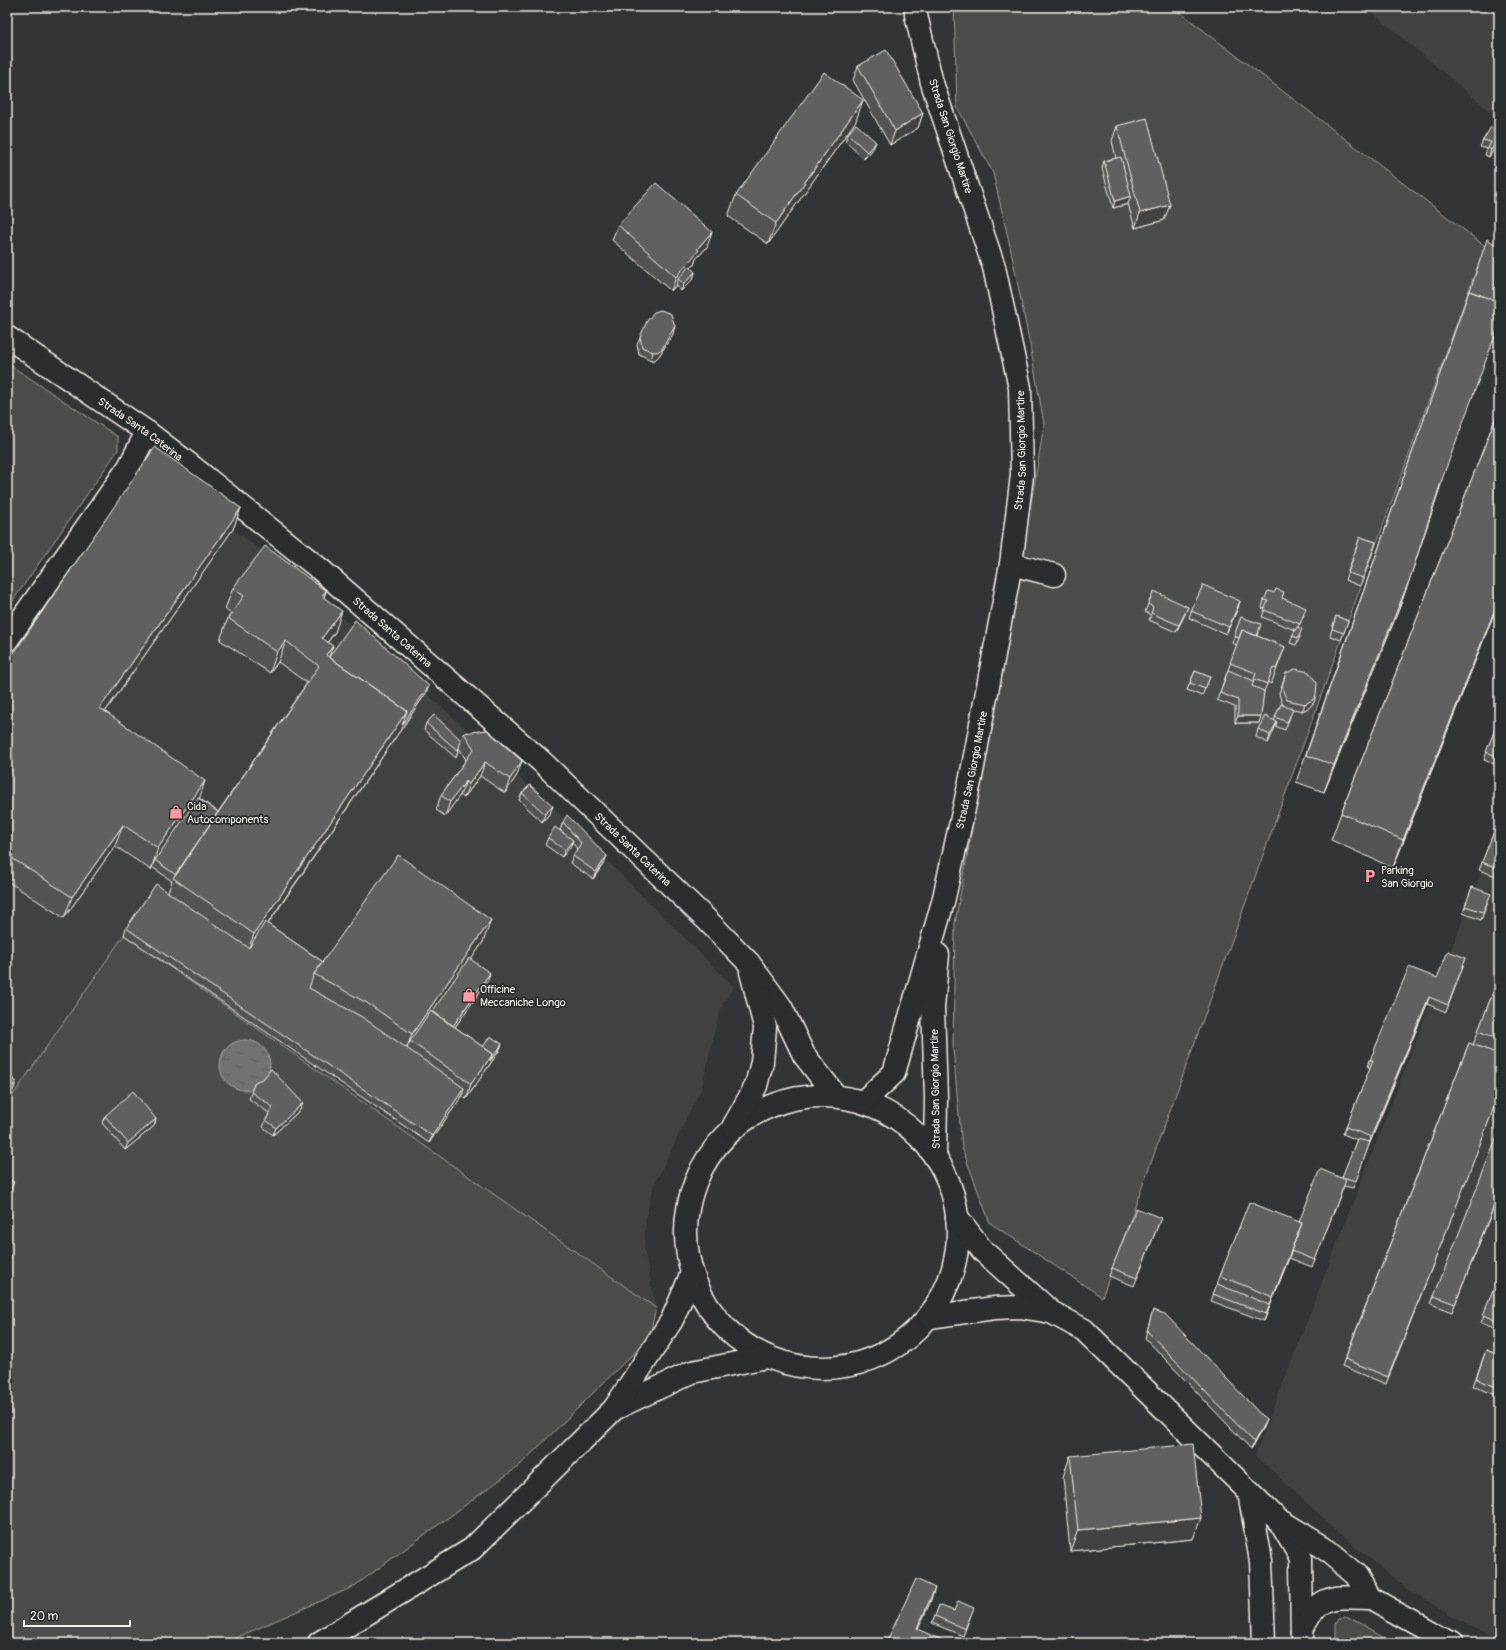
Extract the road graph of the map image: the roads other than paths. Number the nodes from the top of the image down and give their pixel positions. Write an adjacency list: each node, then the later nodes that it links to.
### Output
1 (916, 7): 4 (street, Strada San Giorgio Martire)
2 (7, 337): 3 (street, Strada Santa Caterina)
3 (147, 432): 6 (street); 8 (street, Strada Santa Caterina)
4 (1011, 564): 5 (street); 7 (street, Strada San Giorgio Martire)
5 (1054, 575)
6 (7, 640)
7 (943, 902): 10 (street, Strada San Giorgio Martire); 12 (street, Strada San Giorgio Martire)
8 (749, 963): 9 (street, Strada Santa Caterina); 11 (street)
9 (835, 1095): 10 (street); 11 (street)
10 (864, 1101): 12 (street)
11 (732, 1129): 14 (street)
12 (935, 1157): 13 (street)
13 (957, 1217): 15 (street); 16 (street)
14 (692, 1273): 17 (street); 18 (street)
15 (1051, 1312): 16 (street); 19 (street)
16 (929, 1317): 17 (street)
17 (767, 1357): 18 (street)
18 (614, 1409): 23 (street)
19 (1250, 1492): 20 (street); 24 (street)
20 (1280, 1522): 21 (street); 22 (street)
21 (1370, 1598): 22 (street); 25 (street)
22 (1302, 1637)
23 (319, 1643)
24 (1264, 1643)
25 (1451, 1643)

